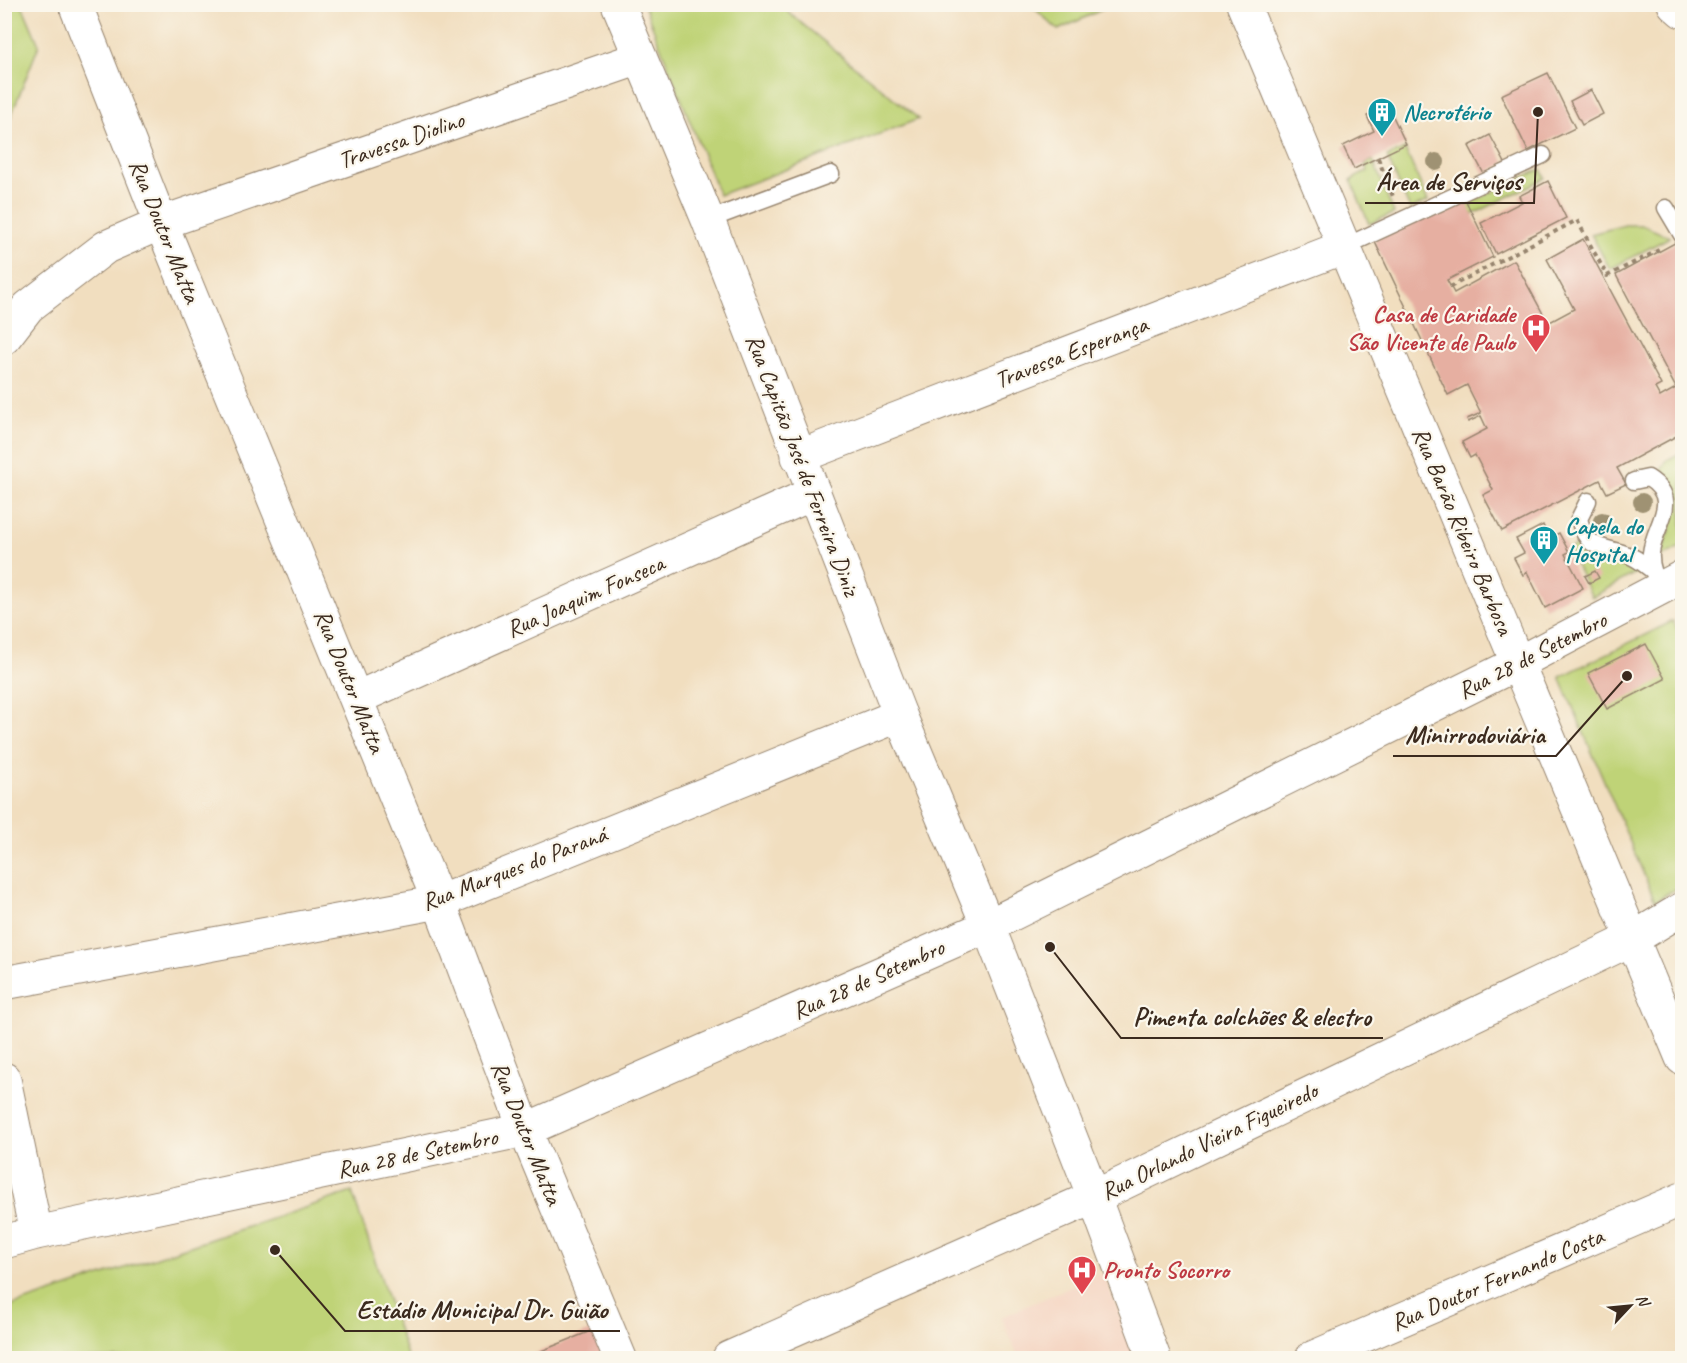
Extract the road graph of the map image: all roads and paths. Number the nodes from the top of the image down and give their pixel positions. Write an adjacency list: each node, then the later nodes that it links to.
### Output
1 (75, 4): 13 (street, Rua Doutor Matta)
2 (618, 4): 6 (street, Rua Capitão José de Ferreira Diniz)
3 (1243, 4): 15 (street, Rua Barão Ribeiro Barbosa)
4 (1674, 4): 5 (street)
5 (1683, 11)
6 (640, 58): 11 (street, Rua Capitão José de Ferreira Diniz); 13 (street, Travessa Diolino)
7 (1543, 155): 12 (lane)
8 (1378, 158): 12 (path)
9 (831, 174): 11 (lane)
10 (1666, 208): 14 (lane)
11 (708, 220): 18 (street, Rua Capitão José de Ferreira Diniz)
12 (1403, 220): 15 (lane)
13 (161, 223): 17 (street, Travessa Diolino); 24 (street, Rua Doutor Matta)
14 (1678, 239): 16 (path)
15 (1344, 247): 18 (street, Travessa Esperança); 23 (street, Rua Barão Ribeiro Barbosa)
16 (1450, 287)
17 (4, 338)
18 (798, 457): 20 (street, Rua Capitão José de Ferreira Diniz)
19 (1634, 481): 22 (lane)
20 (814, 493): 24 (street, Rua Joaquim Fonseca); 25 (street, Rua Capitão José de Ferreira Diniz)
21 (1588, 501): 22 (lane)
22 (1671, 583): 23 (street, Rua 28 de Setembro)
23 (1518, 663): 28 (street, Rua 28 de Setembro); 29 (street, Rua Barão Ribeiro Barbosa)
24 (357, 698): 26 (street, Rua Doutor Matta)
25 (900, 714): 26 (street, Rua Marques do Paraná); 28 (street, Rua Capitão José de Ferreira Diniz)
26 (439, 902): 30 (street, Rua Marques do Paraná); 33 (street, Rua Doutor Matta)
27 (1683, 909): 29 (street, Rua Orlando Vieira Figueiredo)
28 (988, 926): 33 (street, Rua 28 de Setembro); 34 (street, Rua Capitão José de Ferreira Diniz)
29 (1634, 938): 31 (street, Rua Barão Ribeiro Barbosa); 34 (street, Rua Orlando Vieira Figueiredo)
30 (4, 983)
31 (1683, 1058)
32 (4, 1079): 36 (street)
33 (525, 1131): 36 (street, Rua 28 de Setembro); 38 (street, Rua Doutor Matta)
34 (1094, 1197): 39 (street, Rua Orlando Vieira Figueiredo); 40 (street, Rua Capitão José de Ferreira Diniz)
35 (1683, 1199): 41 (street, Rua Doutor Fernando Costa)
36 (36, 1233): 37 (street, Rua 28 de Setembro)
37 (4, 1242)
38 (620, 1359)
39 (729, 1359)
40 (1154, 1359)
41 (1311, 1359)

